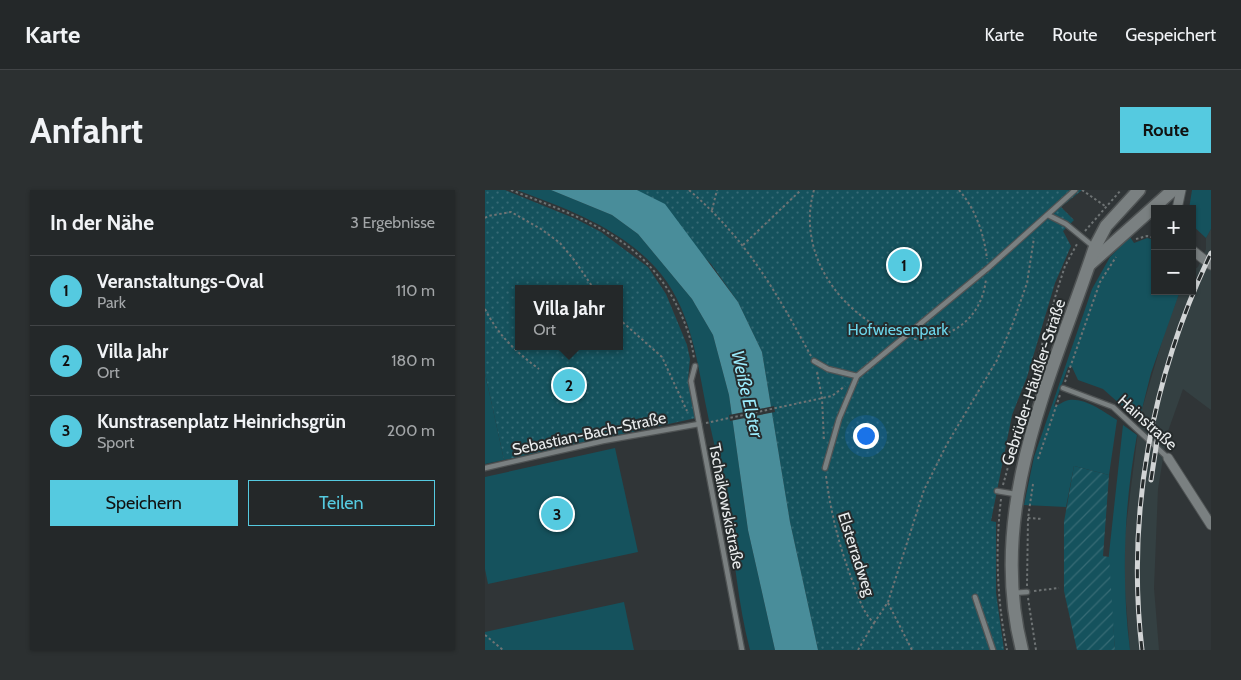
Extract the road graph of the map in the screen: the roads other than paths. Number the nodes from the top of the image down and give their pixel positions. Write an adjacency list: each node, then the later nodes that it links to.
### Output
1 (1075, 190): 9 (lane)
2 (1173, 190): 5 (main road, Gebrüder-Häußler-Straße)
3 (1181, 190): 6 (street)
4 (1137, 192): 7 (main road); 10 (main road, Gebrüder-Häußler-Straße)
5 (1159, 205)
6 (1178, 205)
7 (1151, 211)
8 (1151, 213): 12 (main road, Gebrüder-Häußler-Straße)
9 (1048, 215): 10 (lane); 16 (lane)
10 (1095, 247): 12 (main road, Gebrüder-Häußler-Straße)
11 (1196, 253): 13 (street)
12 (1089, 265): 23 (main road, Gebrüder-Häußler-Straße)
13 (1211, 265)
14 (814, 361): 16 (lane)
15 (695, 366): 18 (lane, Tschaikowskistraße)
16 (857, 376): 21 (lane)
17 (1063, 388): 19 (lane, Hainstraße)
18 (699, 424): 20 (lane, Sebastian-Bach-Straße); 28 (lane, Tschaikowskistraße)
19 (1168, 458): 24 (street, Hainstraße)
20 (485, 468)
21 (825, 468)
22 (997, 491): 23 (lane)
23 (1016, 494): 26 (main road, Gebrüder-Häußler-Straße)
24 (1211, 525)
25 (1027, 592): 26 (lane)
26 (1013, 593): 30 (main road, Gebrüder-Häußler-Straße)
27 (975, 597): 29 (lane)
28 (742, 650)
29 (993, 650)
30 (1022, 650)

